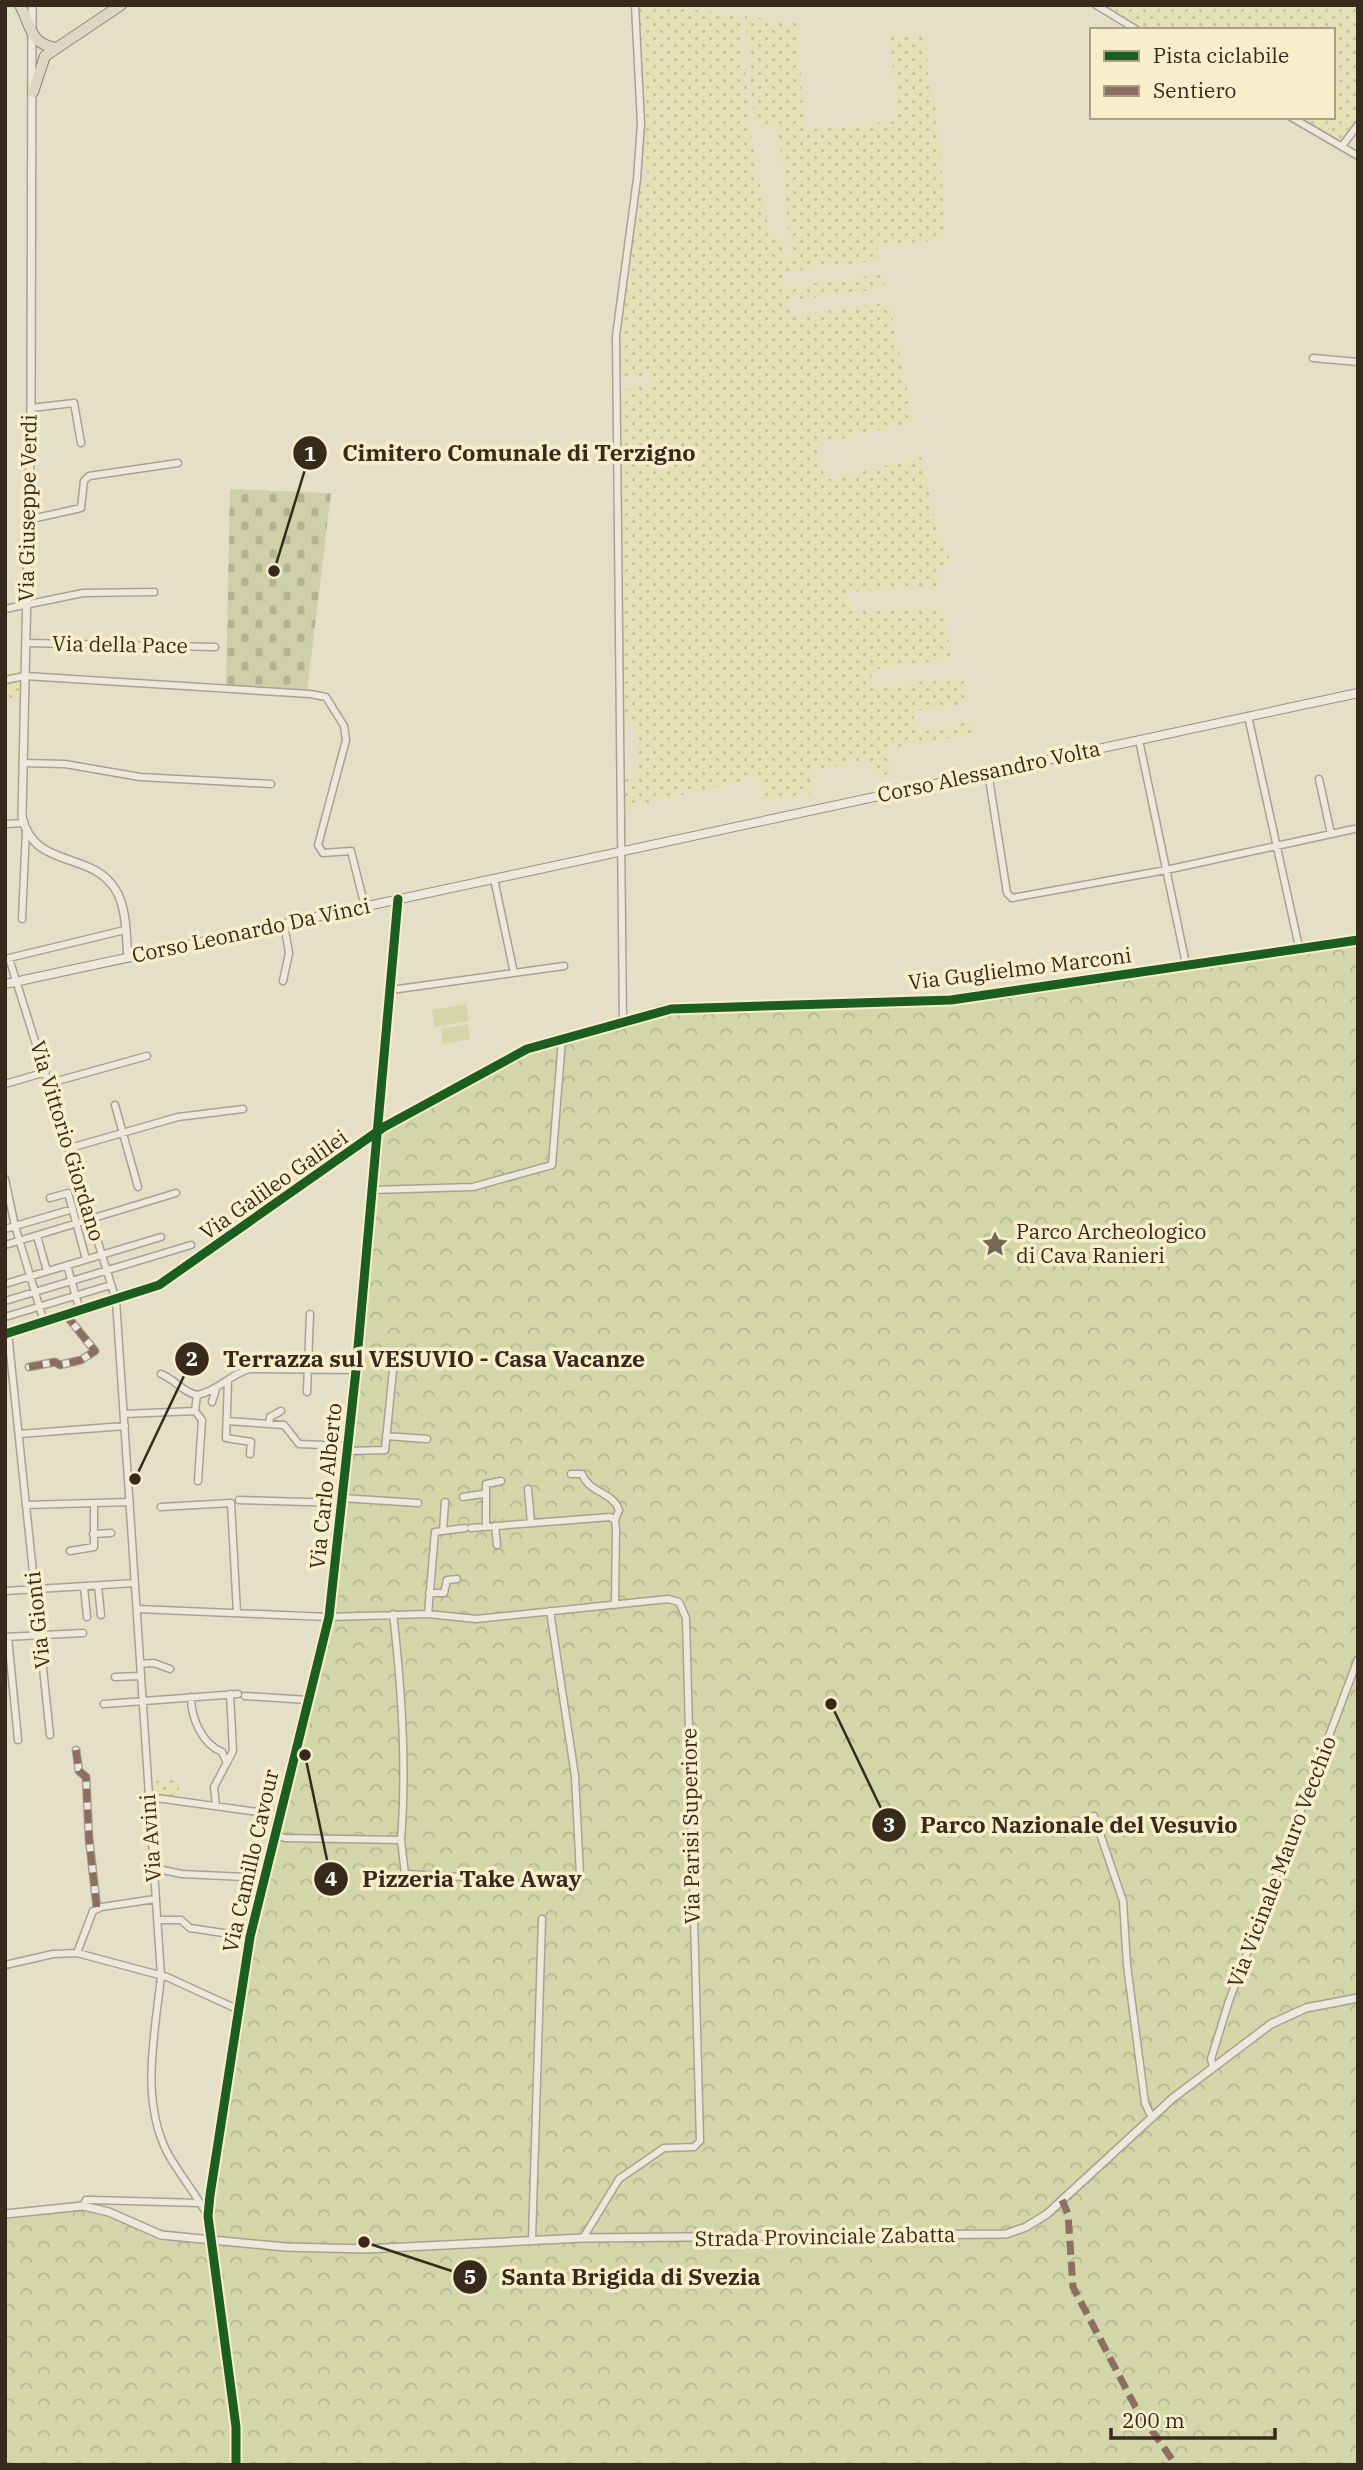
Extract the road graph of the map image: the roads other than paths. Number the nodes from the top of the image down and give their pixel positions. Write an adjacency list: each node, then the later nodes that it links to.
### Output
1 (20, 5): 7 (highway)
2 (32, 5): 7 (street, Via Giuseppe Verdi)
3 (121, 5): 8 (highway)
4 (635, 5): 39 (street)
5 (1096, 5): 6 (street)
6 (1134, 28)
7 (32, 35): 8 (highway); 9 (street, Via Giuseppe Verdi)
8 (57, 48): 9 (highway)
9 (33, 92): 16 (street, Via Giuseppe Verdi)
10 (1295, 119): 12 (street)
11 (1358, 125): 12 (street)
12 (1342, 146): 13 (street)
13 (1358, 156)
14 (1313, 358): 15 (street)
15 (1358, 362)
16 (31, 408): 17 (street); 19 (street, Via Giuseppe Verdi)
17 (81, 443)
18 (178, 463): 19 (street)
19 (27, 520): 21 (street, Via Giuseppe Verdi)
20 (154, 592): 21 (street)
21 (26, 605): 22 (street); 23 (street, Via Giuseppe Verdi)
22 (5, 610)
23 (26, 643): 24 (street, Via della Pace); 25 (street, Via Giuseppe Verdi)
24 (215, 647)
25 (25, 676): 26 (street); 30 (street, Via Giuseppe Verdi); 43 (street)
26 (5, 680)
27 (1358, 693): 28 (main road, Corso Alessandro Volta)
28 (1248, 716): 29 (main road, Corso Alessandro Volta); 38 (street)
29 (1139, 740): 31 (main road, Corso Alessandro Volta); 40 (street)
30 (23, 763): 33 (street); 35 (street, Via Giuseppe Verdi)
31 (988, 772): 39 (main road, Corso Alessandro Volta); 40 (street)
32 (1319, 779): 37 (street)
33 (271, 785)
34 (5, 824): 35 (street)
35 (25, 827): 44 (street); 46 (street)
36 (1354, 830): 37 (street)
37 (1331, 834): 38 (street)
38 (1277, 846): 40 (street); 48 (street)
39 (621, 851): 41 (main road, Corso Leonardo Da Vinci); 57 (street)
40 (1166, 870): 50 (street)
41 (494, 879): 42 (main road, Corso Leonardo Da Vinci); 52 (street)
42 (398, 899): 43 (main road, Corso Leonardo Da Vinci); 56 (street, Via Carlo Alberto)
43 (365, 907): 45 (main road, Corso Leonardo Da Vinci)
44 (22, 919)
45 (284, 924): 49 (main road, Corso Leonardo Da Vinci); 54 (street)
46 (125, 930): 49 (street); 53 (street, Via Vittorio Giordano)
47 (1358, 940): 48 (street, Via Guglielmo Marconi)
48 (1299, 947): 50 (street, Via Guglielmo Marconi)
49 (128, 958): 53 (main road, Corso Leonardo Da Vinci)
50 (1186, 964): 57 (street, Via Guglielmo Marconi)
51 (564, 966): 52 (street)
52 (513, 973): 56 (street)
53 (18, 981): 55 (main road, Corso Leonardo Da Vinci); 60 (street, Via Vittorio Giordano)
54 (283, 981)
55 (5, 984)
56 (391, 990): 65 (street, Via Carlo Alberto)
57 (623, 1024): 58 (street, Via Guglielmo Marconi)
58 (562, 1040): 65 (street, Via Galileo Galilei); 70 (street)
59 (147, 1056): 61 (street)
60 (46, 1072): 61 (street, Via Vittorio Giordano); 62 (street)
61 (50, 1083): 67 (street, Via Vittorio Giordano)
62 (5, 1084)
63 (115, 1105): 66 (street)
64 (243, 1109): 66 (street)
65 (378, 1132): 70 (street, Via Carlo Alberto); 94 (street, Via Galileo Galilei)
66 (123, 1134): 67 (street); 69 (street)
67 (70, 1148): 74 (street, Via Vittorio Giordano)
68 (5, 1179): 76 (street)
69 (138, 1187)
70 (372, 1190): 106 (street, Via Carlo Alberto)
71 (176, 1193): 74 (street)
72 (50, 1198): 73 (street, Via Vittorio Giordano)
73 (73, 1209): 75 (street, Via Vittorio Giordano); 76 (street)
74 (92, 1219): 75 (street); 83 (street, Via Vittorio Giordano)
75 (76, 1224): 78 (street); 84 (street, Via Vittorio Giordano)
76 (15, 1226): 77 (street); 80 (street)
77 (5, 1229)
78 (37, 1236): 80 (street); 87 (street)
79 (161, 1237): 83 (street)
80 (20, 1241): 81 (street); 88 (street)
81 (5, 1245)
82 (191, 1245): 86 (street)
83 (103, 1255): 84 (street); 86 (street, Via Vittorio Giordano)
84 (86, 1259): 85 (street)
85 (66, 1265): 87 (street); 89 (street)
86 (107, 1270): 89 (street); 91 (street, Via Vittorio Giordano)
87 (47, 1271): 88 (street)
88 (31, 1276): 90 (street); 92 (street)
89 (71, 1281): 92 (street); 93 (street)
90 (5, 1284)
91 (111, 1285): 93 (street); 94 (street, Via Vittorio Giordano)
92 (35, 1292): 95 (street); 96 (street)
93 (76, 1296): 96 (street); 97 (street)
94 (116, 1300): 97 (street, Via Galileo Galilei); 116 (street, Via Avini)
95 (5, 1301)
96 (40, 1307): 100 (street); 101 (street)
97 (80, 1311): 99 (street, Via Galileo Galilei)
98 (310, 1314): 105 (street)
99 (66, 1315): 101 (street, Via Galileo Galilei); 104 (street)
100 (5, 1317)
101 (44, 1322): 102 (street, Via Galileo Galilei)
102 (7, 1334): 121 (street, Via Gionti)
103 (394, 1360): 122 (street)
104 (29, 1367)
105 (310, 1369): 106 (street); 108 (street); 110 (street)
106 (356, 1370): 124 (street, Via Carlo Alberto)
107 (161, 1374): 111 (street)
108 (228, 1380): 109 (street); 117 (street)
109 (216, 1389): 111 (street); 112 (street)
110 (307, 1392)
111 (197, 1395): 113 (street)
112 (212, 1402)
113 (195, 1411): 116 (street); 127 (street)
114 (281, 1411): 119 (street)
115 (245, 1413): 118 (street)
116 (124, 1414): 120 (street, Via Avini)
117 (227, 1421): 118 (street); 125 (street)
118 (246, 1422): 119 (street)
119 (269, 1424): 124 (street)
120 (125, 1426): 121 (street); 134 (street, Via Avini)
121 (19, 1434): 138 (street, Via Gionti)
122 (386, 1436): 123 (street); 124 (street, Via Carlo Alberto)
123 (427, 1439)
124 (347, 1448): 133 (street, Via Carlo Alberto)
125 (250, 1454)
126 (571, 1474): 140 (street)
127 (198, 1481)
128 (501, 1481): 130 (street)
129 (528, 1489): 141 (street)
130 (484, 1494): 131 (street); 142 (street)
131 (463, 1497)
132 (239, 1500): 133 (street, Via Carlo Alberto)
133 (342, 1501): 137 (street, Via Carlo Alberto); 163 (street, Via Carlo Alberto)
134 (130, 1502): 136 (street); 150 (street, Via Avini)
135 (445, 1502): 144 (street)
136 (98, 1503): 138 (street); 146 (street)
137 (418, 1503)
138 (26, 1505): 153 (street, Via Gionti)
139 (161, 1507): 159 (street)
140 (615, 1520): 141 (street); 156 (street)
141 (531, 1523): 143 (street)
142 (486, 1526): 143 (street); 144 (street)
143 (495, 1526): 147 (street)
144 (443, 1531): 155 (street)
145 (111, 1533): 146 (street)
146 (93, 1534): 148 (street)
147 (497, 1545)
148 (70, 1551)
149 (457, 1578): 155 (street)
150 (135, 1583): 151 (street); 157 (street, Via Avini)
151 (98, 1586): 152 (street); 162 (street)
152 (84, 1587): 153 (street); 164 (street)
153 (34, 1590): 154 (street); 166 (street, Via Gionti)
154 (5, 1591)
155 (429, 1593): 161 (street)
156 (615, 1605): 158 (street, Via Parisi Superiore); 208 (street, Via Parisi Superiore)
157 (137, 1609): 159 (street, Via Parisi Superiore); 169 (street, Via Avini)
158 (550, 1611): 161 (street, Via Parisi Superiore); 189 (street)
159 (237, 1613): 163 (street, Via Parisi Superiore)
160 (393, 1614): 161 (street, Via Parisi Superiore); 163 (street, Via Parisi Superiore); 187 (street)
161 (428, 1614)
162 (101, 1615)
163 (329, 1617): 176 (street, Via Camillo Cavour)
164 (87, 1618)
165 (83, 1633): 166 (street)
166 (38, 1635): 167 (street); 178 (street, Via Gionti)
167 (6, 1637): 179 (street)
168 (1358, 1659): 202 (street, Via Vicinale Mauro Vecchio)
169 (140, 1664): 170 (street); 171 (street, Via Avini)
170 (170, 1669)
171 (141, 1676): 172 (street); 175 (street, Via Avini)
172 (115, 1677)
173 (230, 1694): 174 (street); 176 (street); 181 (street)
174 (191, 1697): 175 (street); 181 (street)
175 (143, 1700): 177 (street); 182 (street, Via Avini)
176 (308, 1700): 184 (street, Via Camillo Cavour)
177 (104, 1704)
178 (50, 1735)
179 (18, 1740)
180 (76, 1750): 193 (street)
181 (226, 1761): 183 (street)
182 (149, 1797): 183 (street); 188 (street, Via Avini)
183 (216, 1806): 184 (street)
184 (280, 1815): 186 (street, Via Camillo Cavour)
185 (1094, 1816): 203 (street)
186 (276, 1835): 187 (street, Via Camillo Cavour); 190 (street, Via Camillo Cavour)
187 (401, 1840): 191 (street)
188 (153, 1868): 190 (street); 192 (street, Via Avini)
189 (580, 1875)
190 (266, 1878): 196 (street, Via Camillo Cavour)
191 (504, 1879)
192 (155, 1899): 193 (street); 195 (street, Via Avini)
193 (97, 1909): 197 (street)
194 (542, 1919): 209 (street)
195 (157, 1920): 196 (street); 199 (street, Via Avini)
196 (250, 1937): 201 (street, Via Camillo Cavour)
197 (76, 1953): 198 (street); 199 (street)
198 (5, 1965)
199 (161, 1976): 201 (street); 204 (street, Via Avini)
200 (1358, 1998): 202 (street, Strada Provinciale Zabatta)
201 (239, 2010): 207 (street, Via Camillo Cavour)
202 (1213, 2067): 203 (street, Strada Provinciale Zabatta)
203 (1152, 2118): 208 (street, Strada Provinciale Zabatta)
204 (201, 2203): 205 (street); 207 (street, Via Avini)
205 (83, 2206): 206 (street); 210 (street, Strada Provinciale Zabatta)
206 (5, 2214)
207 (208, 2216): 210 (street, Via Camillo Cavour)
208 (583, 2238): 209 (street, Strada Provinciale Zabatta)
209 (532, 2240): 210 (street, Strada Provinciale Zabatta)
210 (213, 2241): 211 (street)
211 (236, 2465)

